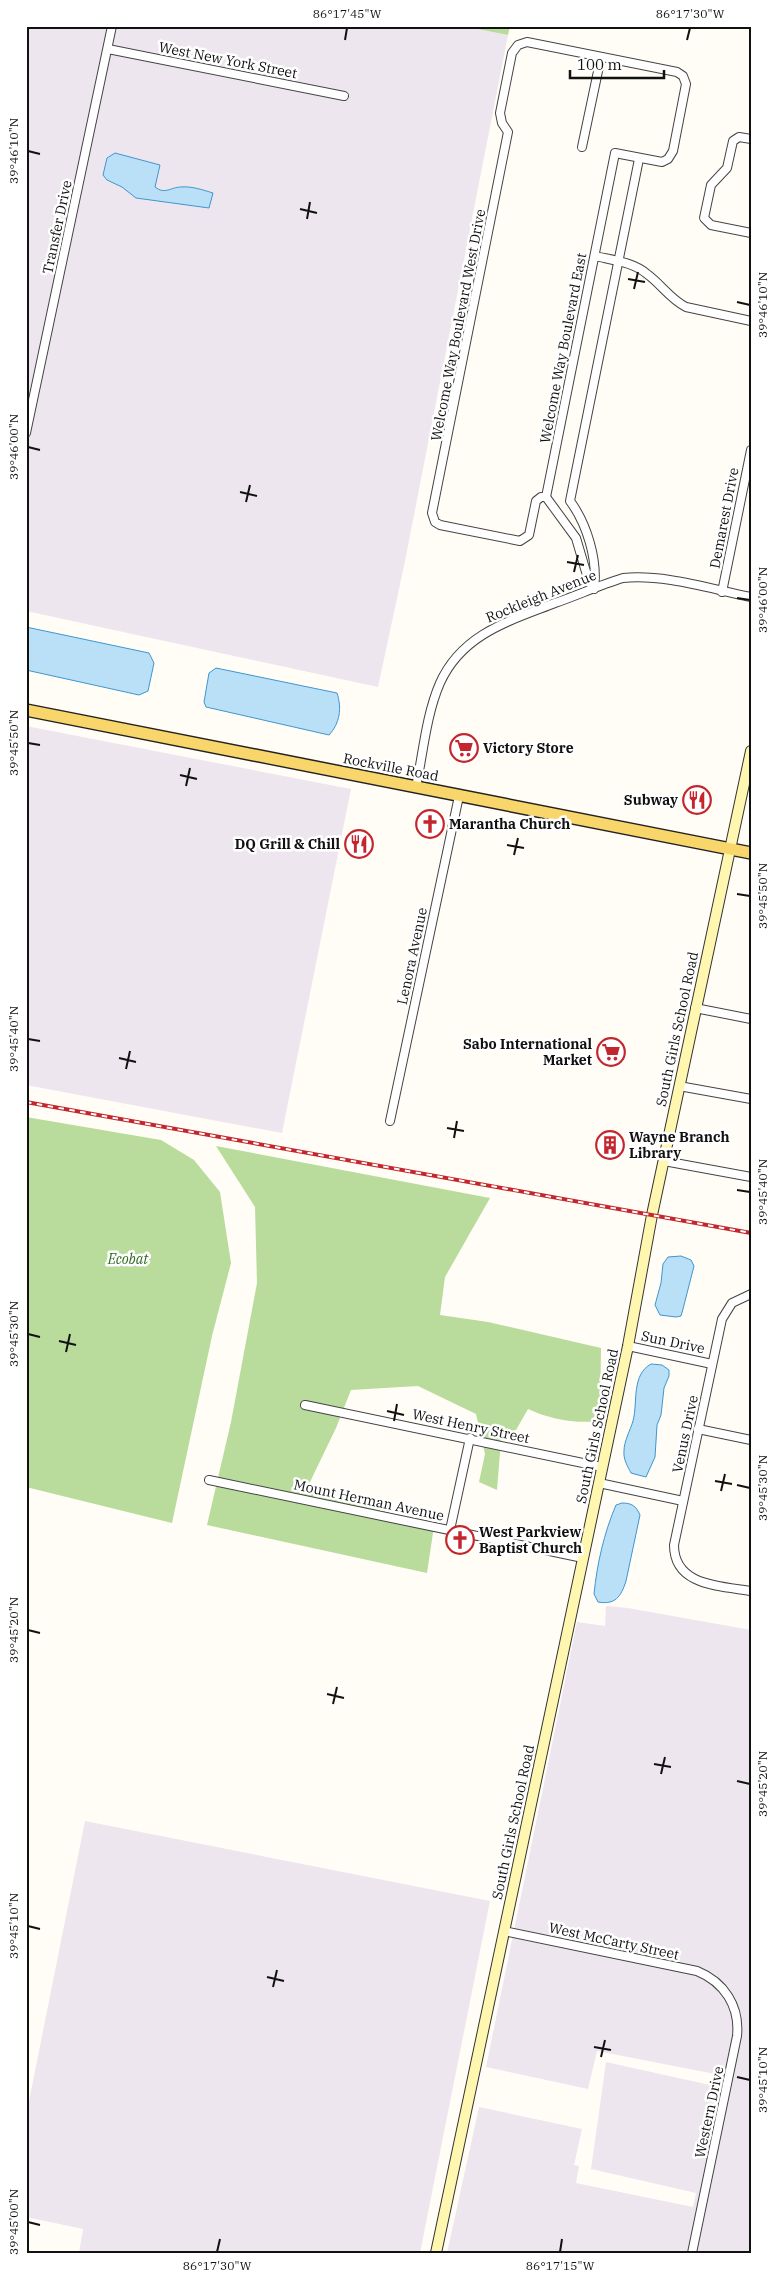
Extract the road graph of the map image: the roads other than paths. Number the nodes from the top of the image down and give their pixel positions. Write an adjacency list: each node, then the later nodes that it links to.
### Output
1 (112, 26): 2 (street, Transfer Drive)
2 (108, 49): 4 (street, West New York Street); 12 (street, Transfer Drive)
3 (601, 57): 6 (street); 7 (street); 15 (street, Welcome Way Boulevard West Drive)
4 (344, 96)
5 (751, 139): 8 (street)
6 (582, 147)
7 (639, 158): 9 (street, Welcome Way Boulevard East); 10 (street)
8 (751, 233)
9 (595, 256): 10 (street); 14 (street, Welcome Way Boulevard East)
10 (619, 261): 11 (street); 16 (street)
11 (751, 321)
12 (26, 434)
13 (751, 450): 17 (street, Demarest Drive)
14 (546, 497): 15 (street, Welcome Way Boulevard East); 16 (street)
15 (526, 539)
16 (594, 589): 17 (street, Rockleigh Avenue); 21 (street, Rockleigh Avenue)
17 (722, 592): 18 (street, Rockleigh Avenue)
18 (751, 597)
19 (26, 710): 21 (main road, Rockville Road)
20 (751, 751): 23 (main road, South Girls School Road)
21 (416, 787): 22 (main road, Rockville Road)
22 (459, 796): 23 (main road, Rockville Road); 29 (street, Lenora Avenue)
23 (730, 850): 24 (main road, Rockville Road); 25 (main road, South Girls School Road)
24 (751, 853)
25 (695, 1008): 26 (street); 27 (main road, South Girls School Road)
26 (751, 1019)
27 (679, 1086): 28 (street); 30 (main road, South Girls School Road)
28 (751, 1099)
29 (390, 1121)
30 (664, 1161): 31 (street); 33 (main road, South Girls School Road)
31 (751, 1176)
32 (751, 1294): 34 (street, Venus Drive)
33 (628, 1346): 34 (street, Sun Drive); 39 (main road, South Girls School Road)
34 (712, 1364): 36 (street, Venus Drive)
35 (305, 1405): 37 (street, West Henry Street)
36 (698, 1429): 38 (street); 42 (street, Venus Drive)
37 (470, 1438): 39 (street, West Henry Street); 43 (street)
38 (751, 1440)
39 (602, 1467): 41 (main road, South Girls School Road)
40 (209, 1480): 43 (street, Mount Herman Avenue)
41 (598, 1483): 42 (street); 44 (main road, South Girls School Road)
42 (683, 1501): 45 (street, Venus Drive)
43 (450, 1530): 44 (street, Mount Herman Avenue)
44 (583, 1558): 46 (main road, South Girls School Road)
45 (751, 1591)
46 (504, 1931): 47 (street, West McCarty Street); 48 (main road, South Girls School Road)
47 (717, 1982): 49 (street, Western Drive)
48 (436, 2253)
49 (692, 2253)

